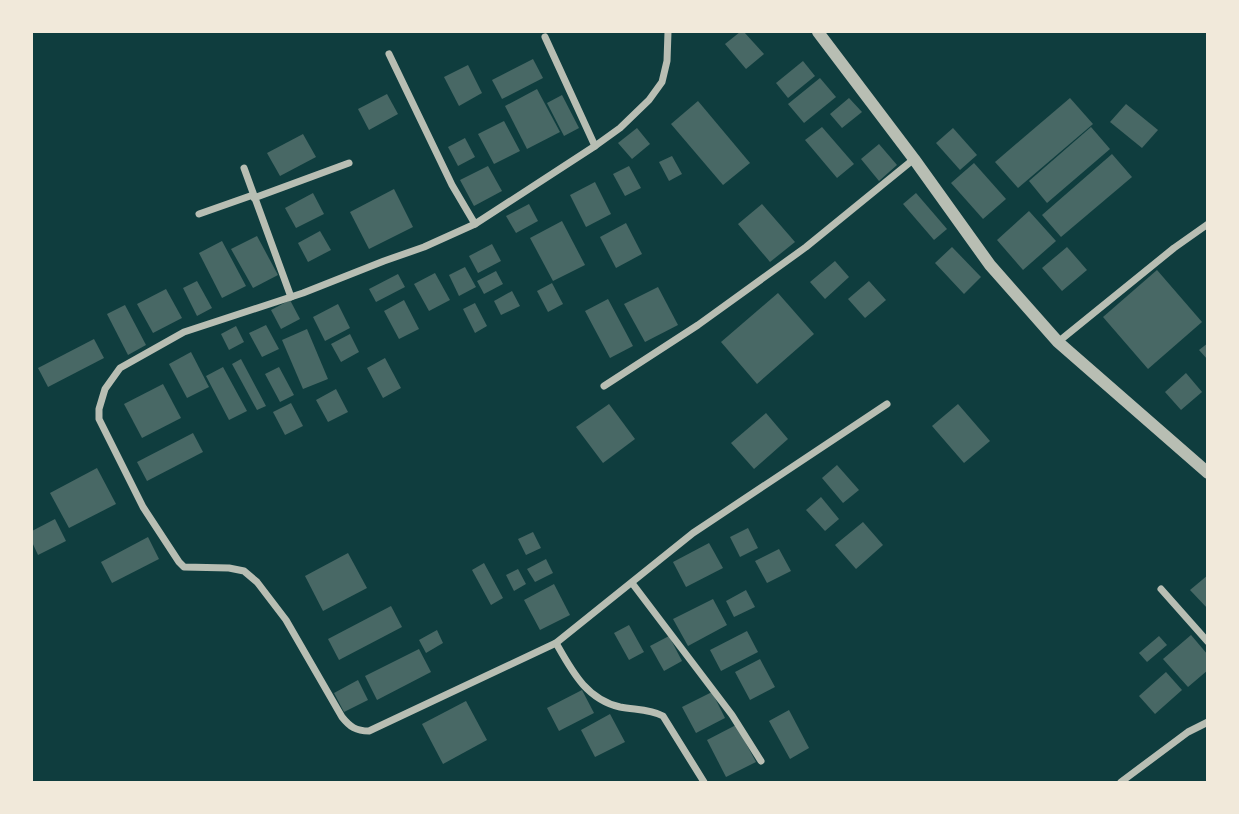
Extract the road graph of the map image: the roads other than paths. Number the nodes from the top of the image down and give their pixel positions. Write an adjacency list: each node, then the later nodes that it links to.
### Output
1 (668, 32): 5 (street)
2 (818, 32): 6 (street)
3 (545, 37): 5 (street)
4 (389, 54): 12 (street)
5 (595, 146): 12 (street)
6 (914, 159): 14 (street); 15 (street)
7 (349, 163): 9 (street)
8 (244, 168): 9 (street)
9 (254, 196): 10 (street); 13 (street)
10 (199, 214)
11 (1208, 223): 14 (street)
12 (475, 224): 13 (street)
13 (291, 297): 21 (street)
14 (1058, 342): 17 (street)
15 (604, 386)
16 (887, 404): 18 (street)
17 (1208, 472)
18 (632, 583): 21 (street); 23 (street)
19 (1161, 589): 20 (street)
20 (1208, 642)
21 (556, 643): 24 (street)
22 (1208, 722): 25 (street)
23 (761, 761)
24 (704, 782)
25 (1121, 782)

